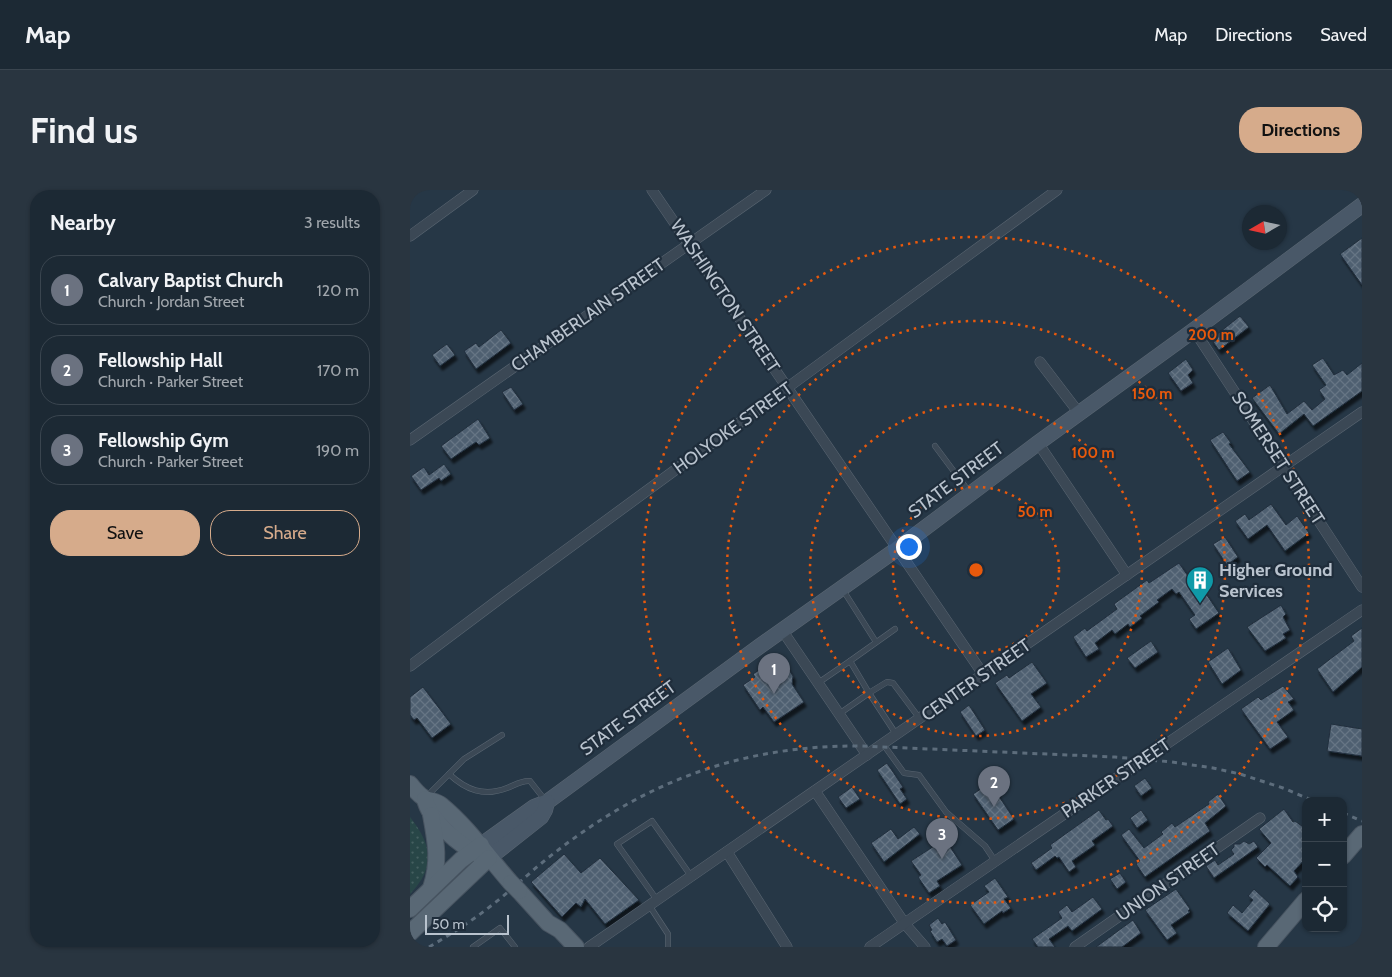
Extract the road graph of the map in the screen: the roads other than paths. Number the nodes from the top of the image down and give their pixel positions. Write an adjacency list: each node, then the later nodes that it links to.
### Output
1 (473, 190): 6 (street)
2 (652, 190): 7 (street, WASHINGTON STREET)
3 (766, 190): 7 (street, CHAMBERLAIN STREET)
4 (1057, 190): 10 (street, HOLYOKE STREET)
5 (1362, 205): 8 (main road, STATE STREET)
6 (410, 236)
7 (690, 245): 10 (street, WASHINGTON STREET); 13 (street, CHAMBERLAIN STREET)
8 (1194, 330): 12 (main road, STATE STREET); 16 (street, SOMERSET STREET)
9 (1040, 362): 12 (street)
10 (788, 388): 18 (street, WASHINGTON STREET); 27 (street, HOLYOKE STREET)
11 (1362, 412): 16 (street, CENTER STREET)
12 (1079, 414): 14 (main road, STATE STREET)
13 (410, 440)
14 (1038, 443): 17 (main road, STATE STREET); 19 (street)
15 (935, 446): 17 (lane)
16 (1284, 467): 19 (street, CENTER STREET); 20 (street, SOMERSET STREET)
17 (970, 494): 18 (main road, STATE STREET)
18 (898, 548): 21 (main road, STATE STREET); 28 (street, WASHINGTON STREET)
19 (1127, 575): 28 (street, CENTER STREET)
20 (1362, 587)
21 (841, 588): 23 (main road, STATE STREET); 25 (lane)
22 (1362, 610): 48 (street, PARKER STREET)
23 (782, 630): 29 (street); 41 (main road, STATE STREET)
24 (895, 630): 25 (lane)
25 (876, 642): 26 (lane)
26 (850, 660): 29 (lane); 30 (lane)
27 (410, 666)
28 (984, 674): 32 (street, CENTER STREET)
29 (818, 683): 31 (street)
30 (870, 693): 31 (lane); 32 (lane); 33 (lane)
31 (839, 714): 36 (street)
32 (920, 718): 33 (street, CENTER STREET)
33 (897, 734): 35 (street, CENTER STREET)
34 (502, 735): 37 (lane)
35 (883, 744): 36 (street, CENTER STREET); 48 (lane)
36 (867, 755): 39 (street, CENTER STREET)
37 (449, 774): 40 (lane); 41 (lane)
38 (410, 784): 40 (main road)
39 (815, 791): 47 (street, CENTER STREET); 55 (street)
40 (425, 799): 42 (main road); 46 (main road)
41 (547, 802): 46 (main road, STATE STREET)
42 (431, 815): 46 (main road); 50 (main road)
43 (1260, 818): 66 (street, UNION STREET)
44 (1362, 834): 45 (main road)
45 (1347, 851)
46 (481, 852): 50 (main road, STATE STREET); 54 (main road); 56 (main road, STATE STREET)
47 (727, 852): 49 (street, CENTER STREET); 63 (street)
48 (996, 861): 55 (street, PARKER STREET)
49 (691, 876): 51 (street, CENTER STREET); 51 (lane)
50 (430, 890): 53 (main road, STATE STREET)
51 (653, 903): 61 (street, CENTER STREET); 62 (lane)
52 (1302, 905): 67 (main road)
53 (410, 909)
54 (548, 922): 59 (main road); 60 (main road)
55 (905, 924): 64 (street, PARKER STREET); 65 (street)
56 (410, 933)
57 (474, 947): 58 (lane)
58 (514, 947)
59 (561, 947)
60 (576, 947)
61 (589, 947)
62 (668, 947)
63 (787, 947)
64 (870, 947)
65 (924, 947)
66 (1076, 947)
67 (1266, 947)

